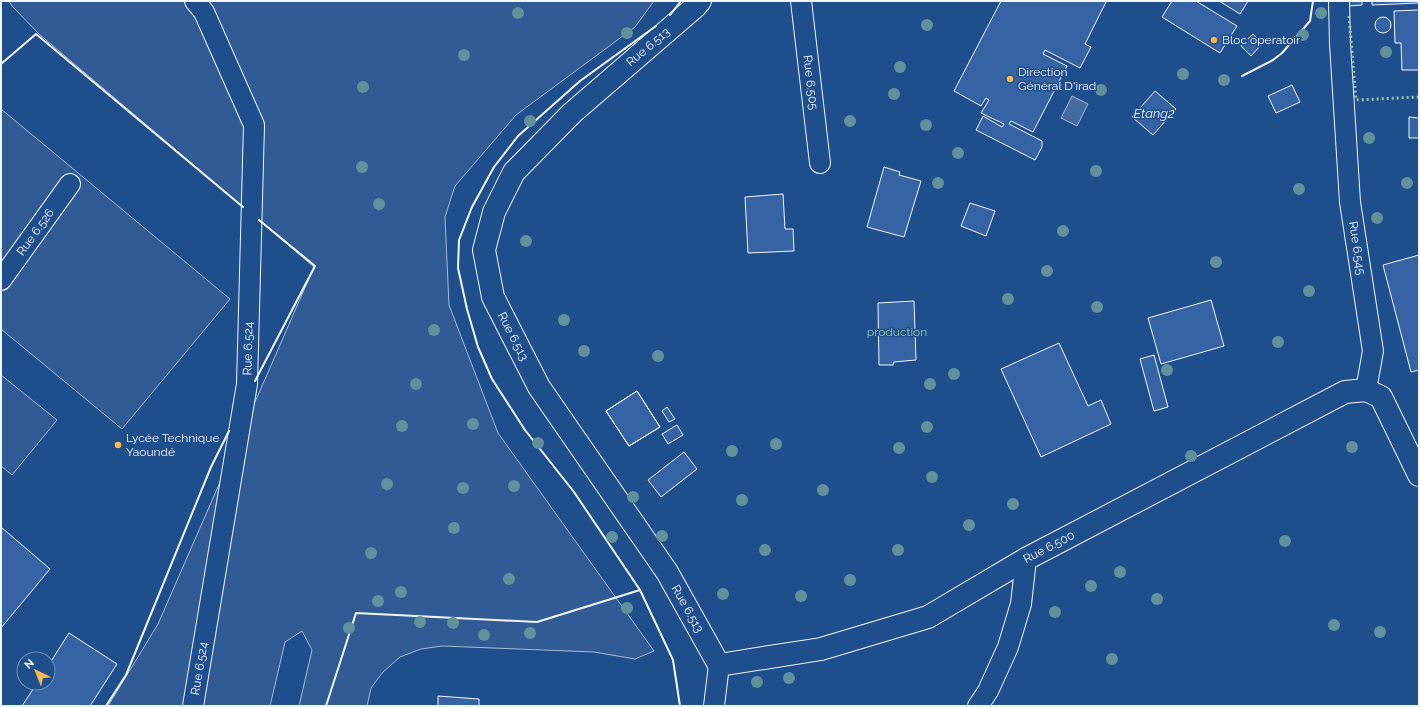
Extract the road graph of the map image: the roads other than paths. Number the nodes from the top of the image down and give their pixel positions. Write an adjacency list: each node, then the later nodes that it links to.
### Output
1 (195, 1): 12 (street, Rue 6.524)
2 (700, 1): 11 (street, Rue 6.513)
3 (801, 1): 5 (street, Rue 6.505)
4 (1339, 1): 8 (street, Rue 6.545)
5 (820, 163)
6 (70, 184): 7 (street, Rue 6.526)
7 (1, 280)
8 (1366, 390): 9 (street); 10 (street, Rue 6.500)
9 (1419, 475)
10 (1026, 559): 11 (street, Rue 6.500); 14 (street)
11 (719, 665): 13 (street)
12 (192, 706)
13 (714, 706)
14 (978, 706)

